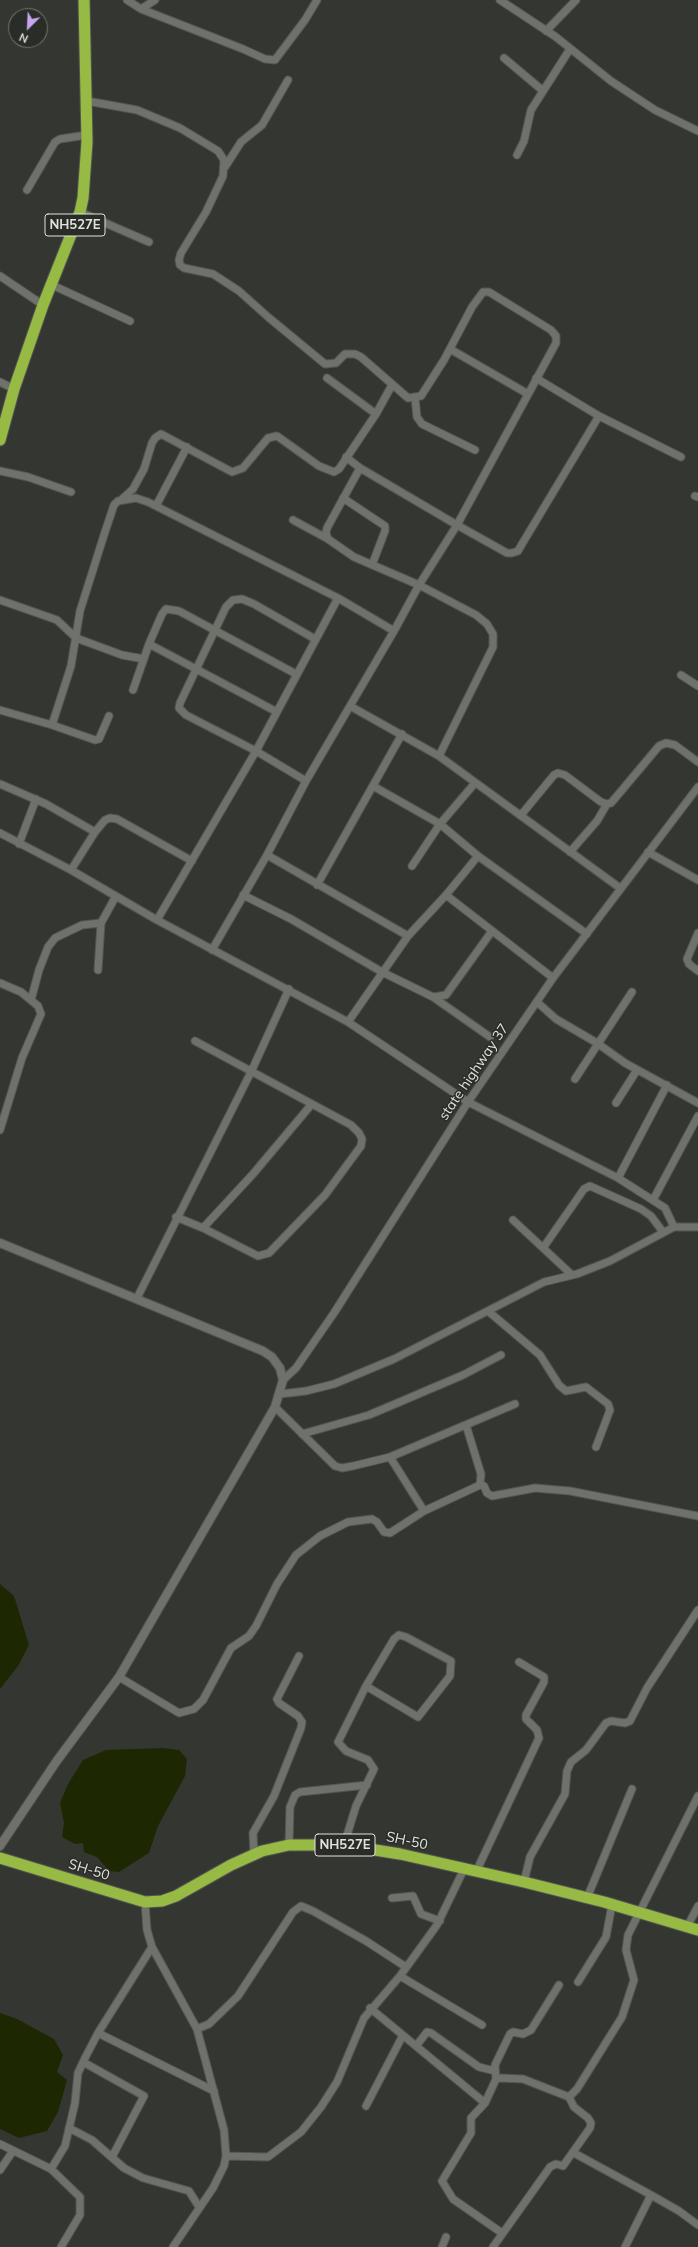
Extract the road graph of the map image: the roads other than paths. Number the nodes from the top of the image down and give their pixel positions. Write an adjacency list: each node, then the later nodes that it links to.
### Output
1 (84, 0): 13 (highway, NH527E)
2 (127, 0): 7 (street)
3 (154, 0): 7 (street)
4 (317, 0): 7 (street)
5 (500, 0): 8 (street)
6 (576, 0): 8 (street)
7 (141, 9)
8 (546, 31): 9 (street)
9 (570, 49): 12 (street); 14 (street)
10 (504, 58): 12 (street)
11 (288, 80): 17 (street)
12 (542, 90): 16 (street)
13 (87, 101): 15 (highway, NH527E); 17 (street)
14 (698, 131)
15 (87, 135): 18 (street); 19 (highway, NH527E)
16 (517, 155)
17 (225, 167): 29 (street)
18 (26, 190)
19 (80, 212): 20 (street); 22 (highway, NH527E)
20 (149, 242)
21 (0, 276): 23 (street)
22 (52, 285): 23 (highway, NH527E); 24 (street)
23 (43, 305): 28 (highway, NH527E)
24 (130, 320)
25 (450, 349): 27 (street); 30 (street); 31 (street)
26 (327, 378): 32 (street)
27 (536, 378): 30 (street); 33 (street)
28 (5, 385): 34 (highway, NH527E)
29 (392, 385): 31 (street); 32 (street)
30 (528, 394): 46 (street)
31 (415, 398): 36 (street)
32 (376, 414): 37 (street)
33 (599, 416): 38 (street); 46 (street)
34 (0, 440)
35 (187, 447): 37 (street); 43 (street); 44 (street)
36 (475, 450)
37 (346, 457): 39 (street)
38 (681, 457)
39 (360, 468): 42 (street); 46 (street)
40 (0, 471): 41 (street)
41 (72, 492)
42 (343, 498): 47 (street); 48 (street)
43 (118, 501): 44 (street); 54 (street)
44 (156, 506): 50 (street)
45 (293, 520): 47 (street)
46 (457, 525): 49 (street)
47 (328, 539): 48 (street)
48 (372, 565): 49 (street)
49 (419, 584): 53 (street); 70 (street)
50 (338, 598): 53 (street); 55 (street)
51 (0, 600): 54 (street)
52 (216, 631): 55 (street); 56 (street); 58 (street); 59 (street)
53 (394, 631): 63 (street)
54 (76, 638): 57 (street); 67 (street)
55 (315, 639): 59 (street)
56 (149, 644): 57 (street); 58 (street)
57 (144, 659): 62 (street)
58 (196, 668): 65 (street); 69 (street)
59 (296, 674): 65 (street)
60 (681, 675): 61 (street)
61 (698, 686)
62 (133, 690)
63 (350, 706): 68 (street); 72 (street)
64 (0, 710): 67 (street)
65 (277, 712): 69 (street)
66 (109, 716): 67 (street)
67 (52, 725)
68 (402, 734): 70 (street); 75 (street)
69 (256, 751): 72 (street); 88 (street)
70 (439, 756): 73 (street)
71 (698, 762): 78 (street)
72 (306, 781): 86 (street)
73 (475, 783): 79 (street); 80 (street)
74 (0, 784): 77 (street)
75 (373, 786): 80 (street); 92 (street)
76 (698, 787): 85 (street, state highway 37)
77 (36, 799): 81 (street); 83 (street)
78 (607, 804): 79 (street); 84 (street)
79 (521, 815): 84 (street)
80 (440, 824): 87 (street); 89 (street)
81 (95, 832): 88 (street); 90 (street)
82 (0, 833): 83 (street)
83 (19, 844): 90 (street)
84 (570, 852): 93 (street)
85 (648, 852): 91 (street); 93 (street, state highway 37)
86 (267, 855): 92 (street); 94 (street)
87 (478, 856): 95 (street); 101 (street)
88 (192, 862): 97 (street)
89 (412, 866)
90 (71, 870): 96 (street)
91 (698, 880)
92 (317, 885): 102 (street)
93 (620, 888): 101 (street, state highway 37)
94 (243, 895): 103 (street); 106 (street)
95 (446, 895): 99 (street); 102 (street)
96 (116, 896): 97 (street); 98 (street)
97 (157, 920): 103 (street)
98 (101, 923): 104 (street); 112 (street)
99 (492, 931): 107 (street); 111 (street)
100 (698, 933): 105 (street)
101 (587, 934): 107 (street, state highway 37)
102 (408, 936): 106 (street)
103 (212, 950): 109 (street)
104 (98, 970)
105 (698, 971)
106 (382, 972): 111 (street); 114 (street)
107 (553, 978): 113 (street, state highway 37)
108 (0, 983): 112 (street)
109 (289, 989): 114 (street); 119 (street)
110 (632, 992): 117 (street)
111 (433, 998): 115 (street)
112 (31, 1000): 127 (street)
113 (537, 1002): 117 (street); 122 (street, state highway 37)
114 (348, 1022): 122 (street)
115 (490, 1037)
116 (195, 1041): 119 (street)
117 (597, 1043): 118 (street); 120 (street)
118 (637, 1070): 121 (street); 123 (street)
119 (251, 1072): 125 (street); 130 (street)
120 (575, 1079)
121 (667, 1085): 124 (street); 128 (street)
122 (468, 1102): 128 (street); 142 (street, state highway 37)
123 (616, 1103)
124 (698, 1103)
125 (311, 1105): 133 (street); 133 (street)
126 (698, 1116): 129 (street)
127 (0, 1130)
128 (618, 1178): 129 (street)
129 (653, 1200): 132 (street)
130 (176, 1217): 133 (street); 139 (street)
131 (513, 1220): 137 (street)
132 (674, 1227): 134 (street); 135 (street)
133 (203, 1228)
134 (698, 1228)
135 (663, 1232): 137 (street); 138 (street)
136 (0, 1243): 139 (street)
137 (543, 1248): 138 (street)
138 (572, 1275): 140 (street)
139 (137, 1298): 142 (street)
140 (488, 1311): 143 (street); 148 (street)
141 (501, 1355): 147 (street)
142 (282, 1380): 143 (street)
143 (280, 1394): 145 (street)
144 (515, 1404): 146 (street)
145 (275, 1407): 147 (street); 156 (street)
146 (466, 1425): 149 (street); 150 (street)
147 (302, 1434): 149 (street)
148 (596, 1447)
149 (390, 1457): 151 (street)
150 (480, 1485): 151 (street); 152 (street)
151 (424, 1511): 156 (street)
152 (698, 1516)
153 (698, 1610): 168 (street)
154 (299, 1656): 164 (street)
155 (520, 1662): 167 (street)
156 (119, 1678): 163 (street)
157 (366, 1686): 157 (street); 158 (street)
158 (367, 1785): 161 (street); 162 (street)
159 (632, 1788): 170 (street)
160 (698, 1796): 174 (street)
161 (289, 1845): 162 (highway, SH-50 / NH527E); 164 (highway, SH-50 / NH527E)
162 (344, 1845): 166 (highway, SH-50 / NH527E)
163 (0, 1846)
164 (254, 1855): 171 (highway, SH-50 / NH527E)
165 (0, 1858): 171 (highway, SH-50 / NH527E)
166 (464, 1869): 167 (highway, SH-50 / NH527E); 175 (street)
167 (476, 1872): 168 (highway, SH-50 / NH527E)
168 (524, 1882): 170 (highway, SH-50 / NH527E)
169 (392, 1898): 175 (street)
170 (587, 1898): 172 (highway, SH-50 / NH527E)
171 (145, 1902): 178 (street)
172 (612, 1905): 174 (highway, SH-50 / NH527E); 181 (street)
173 (698, 1906): 176 (street)
174 (638, 1913): 176 (highway, SH-50 / NH527E); 192 (street)
175 (440, 1921): 179 (street)
176 (687, 1927): 177 (highway, SH-50 / NH527E)
177 (698, 1930)
178 (152, 1947): 185 (street); 186 (street)
179 (406, 1967): 180 (street); 185 (street)
180 (400, 1976): 183 (street); 184 (street)
181 (578, 1982)
182 (559, 1985): 190 (street)
183 (370, 2008): 187 (street); 199 (street)
184 (482, 2025)
185 (197, 2029): 191 (street)
186 (98, 2033): 189 (street); 191 (street)
187 (403, 2035): 188 (street); 194 (street)
188 (416, 2046): 190 (street); 193 (street)
189 (83, 2062): 195 (street); 200 (street)
190 (496, 2075): 192 (street); 193 (street)
191 (214, 2091): 199 (street)
192 (569, 2097): 198 (street)
193 (485, 2103): 206 (street)
194 (366, 2106)
195 (69, 2128): 200 (street); 201 (street)
196 (0, 2144): 197 (street)
197 (13, 2151): 201 (street); 202 (street)
198 (574, 2153): 203 (street); 206 (street)
199 (226, 2156): 204 (street)
200 (112, 2157): 204 (street)
201 (51, 2169): 208 (street)
202 (0, 2170)
203 (651, 2195): 205 (street); 212 (street)
204 (199, 2207): 209 (street)
205 (698, 2225)
206 (502, 2233): 211 (street)
207 (446, 2237): 210 (street)
208 (61, 2247)
209 (173, 2247)
210 (442, 2247)
211 (493, 2247)
212 (625, 2247)

